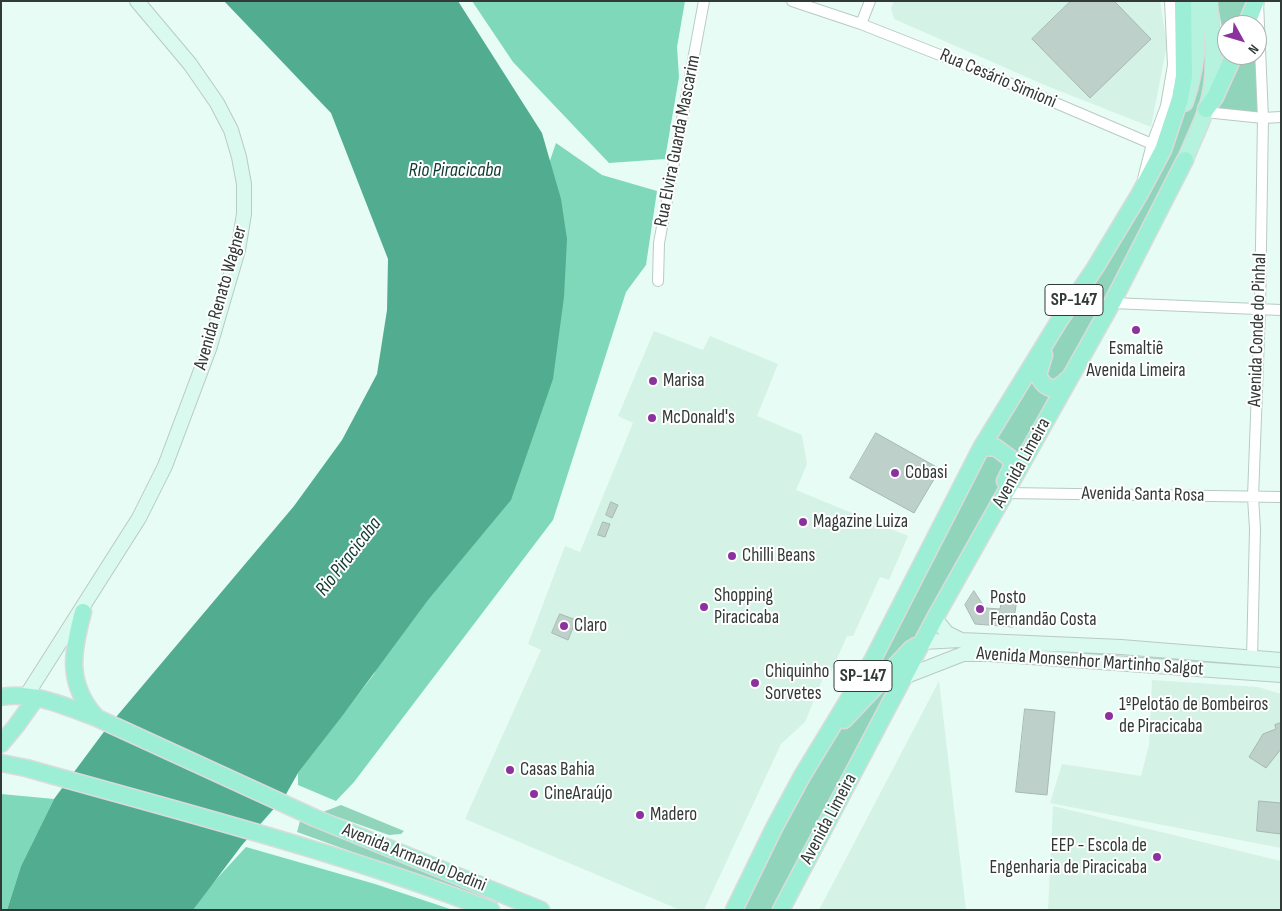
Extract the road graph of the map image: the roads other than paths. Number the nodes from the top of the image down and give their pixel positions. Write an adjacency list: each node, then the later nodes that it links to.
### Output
1 (137, 1): 29 (main road, Avenida Renato Wagner)
2 (704, 1): 18 (street, Rua Elvira Guarda Mascarim)
3 (792, 1): 11 (street, Rua Cesário Simioni)
4 (870, 1): 11 (street)
5 (1170, 1): 16 (street)
6 (1183, 1): 16 (highway)
7 (1195, 1): 16 (main road, SP-147)
8 (1209, 1): 13 (main road, Avenida Limeira / SP-147)
9 (1257, 1): 10 (highway, Avenida Conde do Pinhal); 15 (street, Avenida Conde do Pinhal)
10 (1251, 15)
11 (861, 24): 16 (street, Rua Cesário Simioni)
12 (1229, 65): 13 (highway)
13 (1206, 110): 15 (street); 17 (main road, Avenida Limeira / SP-147)
14 (1281, 117): 15 (street)
15 (1263, 118): 20 (street, Avenida Conde do Pinhal)
16 (1157, 147): 22 (highway, SP-147)
17 (1185, 160): 19 (highway, Avenida Limeira / SP-147)
18 (658, 281)
19 (1112, 303): 20 (street); 23 (highway, Avenida Limeira / SP-147)
20 (1260, 310): 21 (street); 26 (street, Avenida Conde do Pinhal)
21 (1281, 310)
22 (1059, 321): 23 (highway); 24 (highway, SP-147)
23 (1070, 377): 25 (highway, Avenida Limeira / SP-147)
24 (982, 448): 28 (highway); 43 (highway, SP-147)
25 (1006, 493): 26 (street, Avenida Santa Rosa); 28 (highway, Avenida Limeira / SP-147)
26 (1253, 497): 27 (street, Avenida Santa Rosa); 34 (street, Avenida Conde do Pinhal)
27 (1281, 497)
28 (980, 536): 30 (highway, Avenida Limeira / SP-147)
29 (85, 607): 40 (main road, Avenida Renato Wagner); 41 (highway)
30 (935, 618): 31 (main road, Avenida Monsenhor Martinho Salgot); 32 (highway, Avenida Limeira / SP-147)
31 (961, 640): 32 (main road); 33 (main road, Avenida Monsenhor Martinho Salgot)
32 (922, 642): 38 (highway, Avenida Limeira / SP-147); 43 (highway)
33 (1121, 646): 34 (main road, Avenida Monsenhor Martinho Salgot); 36 (main road)
34 (1252, 658): 35 (main road, Avenida Monsenhor Martinho Salgot)
35 (1281, 660)
36 (1120, 664): 37 (main road, Avenida Monsenhor Martinho Salgot); 38 (main road, Avenida Monsenhor Martinho Salgot)
37 (1281, 675)
38 (904, 677): 45 (highway, Avenida Limeira / SP-147)
39 (1, 697): 40 (highway)
40 (31, 697): 41 (highway, Avenida Armando Dedini); 42 (highway)
41 (97, 718): 48 (highway, Avenida Armando Dedini)
42 (1, 744)
43 (821, 744): 46 (highway, SP-147)
44 (1, 763): 47 (highway, Avenida Armando Dedini)
45 (790, 894): 49 (highway); 50 (highway, Avenida Limeira / SP-147)
46 (735, 907)
47 (491, 910)
48 (541, 910)
49 (773, 910)
50 (782, 910)

